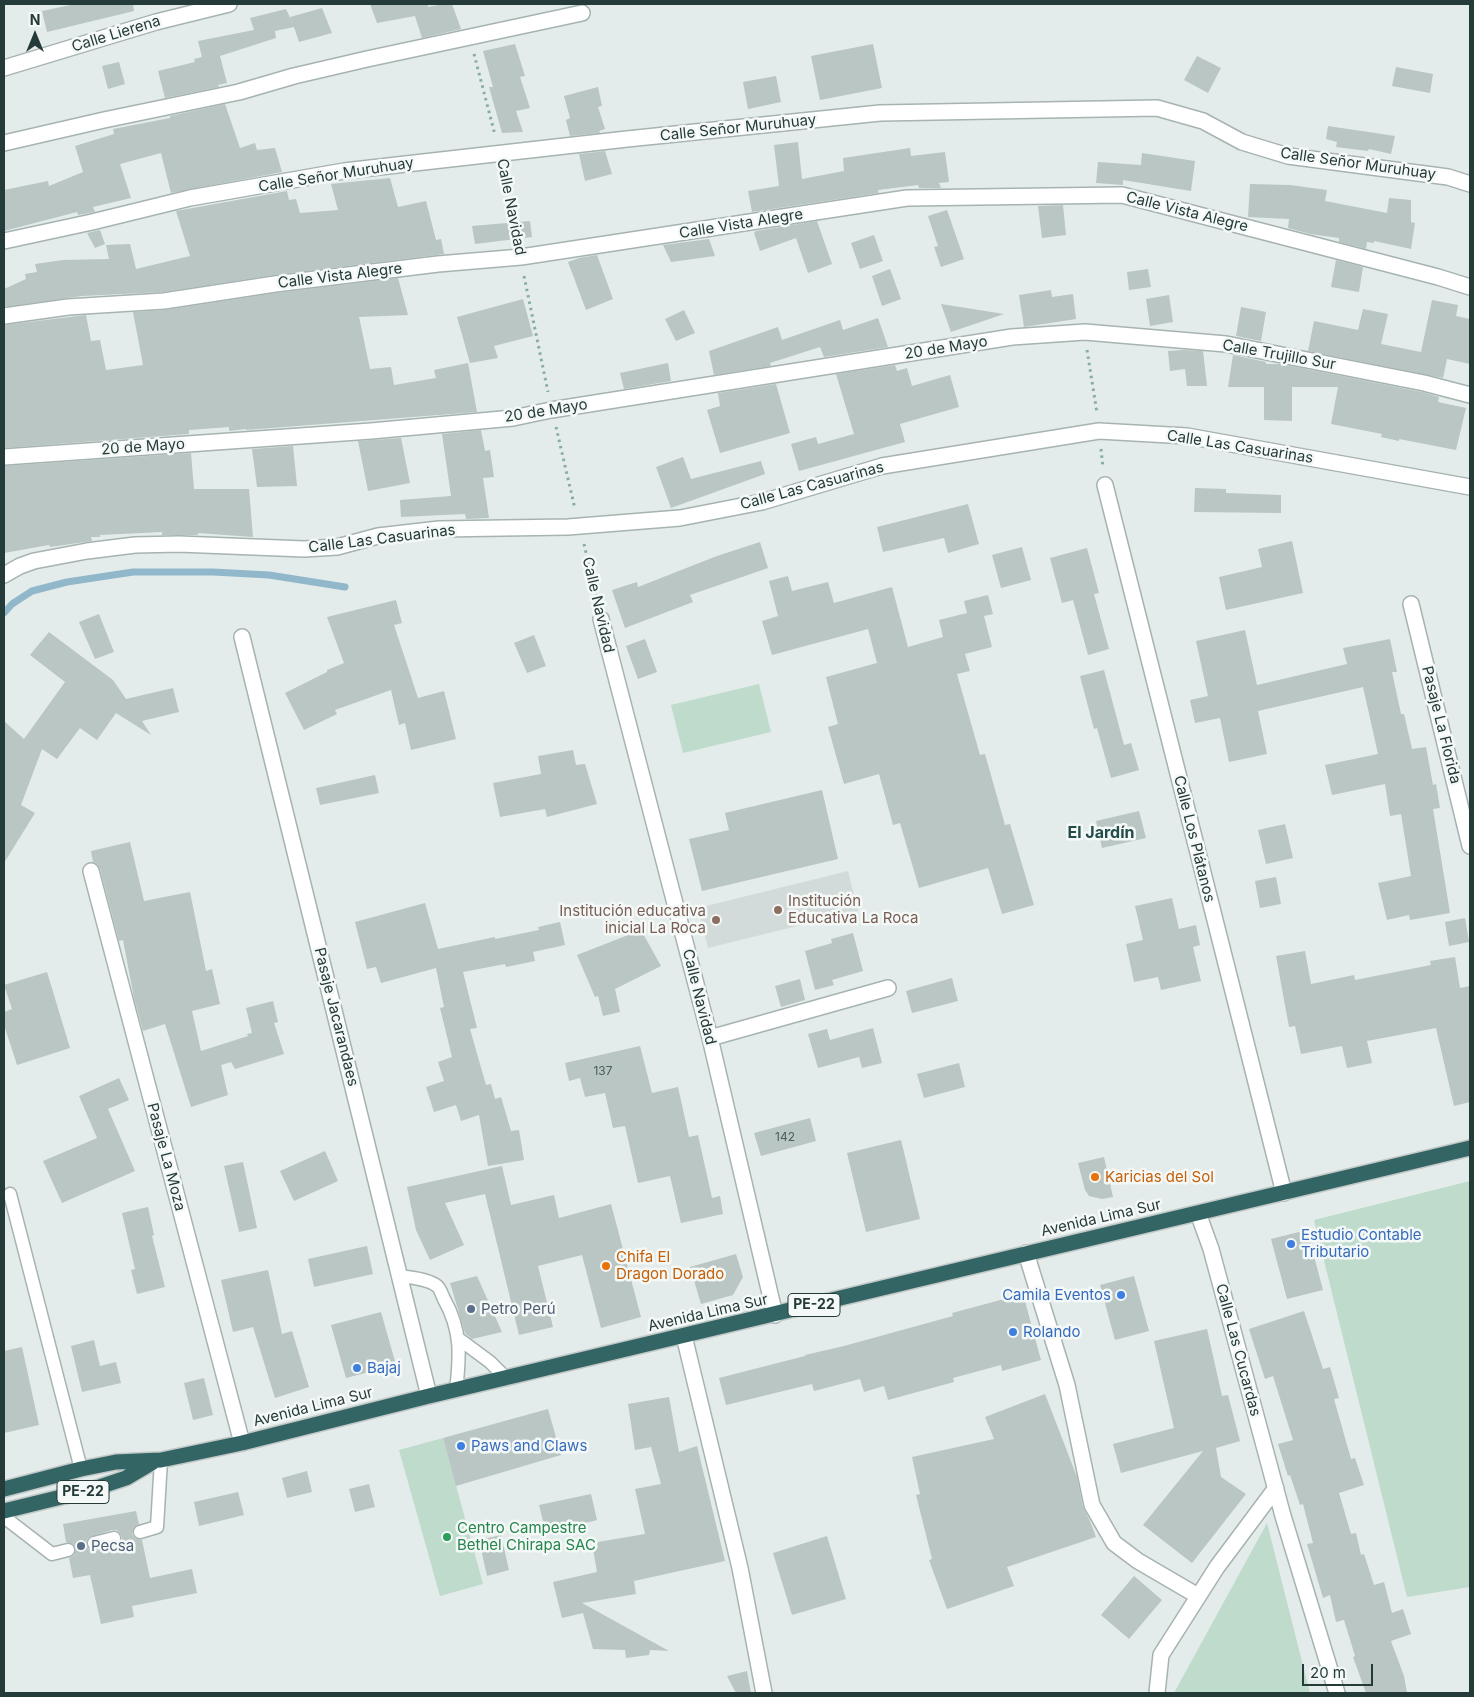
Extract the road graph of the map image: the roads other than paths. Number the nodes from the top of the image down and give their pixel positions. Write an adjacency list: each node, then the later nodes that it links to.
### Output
1 (229, 4): 3 (street, Calle Lierena)
2 (582, 13): 4 (street)
3 (4, 68)
4 (4, 143)
5 (1470, 184): 6 (street, Calle Señor Muruhuay)
6 (4, 241)
7 (1470, 287): 8 (street, Calle Vista Alegre)
8 (4, 316)
9 (1085, 332): 10 (street, Calle Trujillo Sur); 11 (street, 20 de Mayo)
10 (1470, 395)
11 (4, 457)
12 (1105, 485): 23 (street, Calle Los Plátanos)
13 (1470, 487): 14 (street, Calle Las Casuarinas)
14 (4, 575)
15 (1411, 604): 18 (street, Pasaje La Florida)
16 (601, 619): 21 (street, Calle Navidad)
17 (242, 637): 27 (street, Pasaje Jacarandaes)
18 (1470, 846)
19 (91, 871): 34 (street, Pasaje La Moza)
20 (888, 988): 21 (street)
21 (710, 1038): 28 (street, Calle Navidad)
22 (1470, 1148): 23 (highway, Avenida Lima Sur / PE-22)
23 (1284, 1193): 25 (highway, Avenida Lima Sur / PE-22)
24 (10, 1194): 36 (lane)
25 (1198, 1213): 26 (highway, Avenida Lima Sur / PE-22); 37 (street, Calle Las Cucardas)
26 (1026, 1253): 28 (highway, Avenida Lima Sur / PE-22); 45 (street)
27 (399, 1276): 30 (lane); 33 (street, Pasaje Jacarandaes)
28 (775, 1315): 29 (highway, Avenida Lima Sur / PE-22)
29 (684, 1336): 31 (highway, Avenida Lima Sur / PE-22); 46 (street)
30 (459, 1339): 31 (lane); 32 (lane)
31 (507, 1379): 32 (highway, Avenida Lima Sur / PE-22)
32 (456, 1390): 33 (highway, Avenida Lima Sur / PE-22)
33 (429, 1396): 34 (highway, Avenida Lima Sur / PE-22)
34 (242, 1442): 35 (highway, Avenida Lima Sur / PE-22)
35 (159, 1460): 36 (highway, Avenida Lima Sur / PE-22); 39 (highway, Avenida Lima Sur / PE-22); 41 (lane)
36 (81, 1469): 38 (highway, Avenida Lima Sur / PE-22)
37 (1276, 1488): 45 (street); 48 (street, Calle Las Cucardas)
38 (4, 1489)
39 (4, 1510)
40 (4, 1517): 44 (lane)
41 (140, 1532)
42 (114, 1538): 43 (lane)
43 (94, 1543)
44 (68, 1550)
45 (1198, 1596): 47 (street)
46 (764, 1693)
47 (1157, 1693)
48 (1337, 1693)

